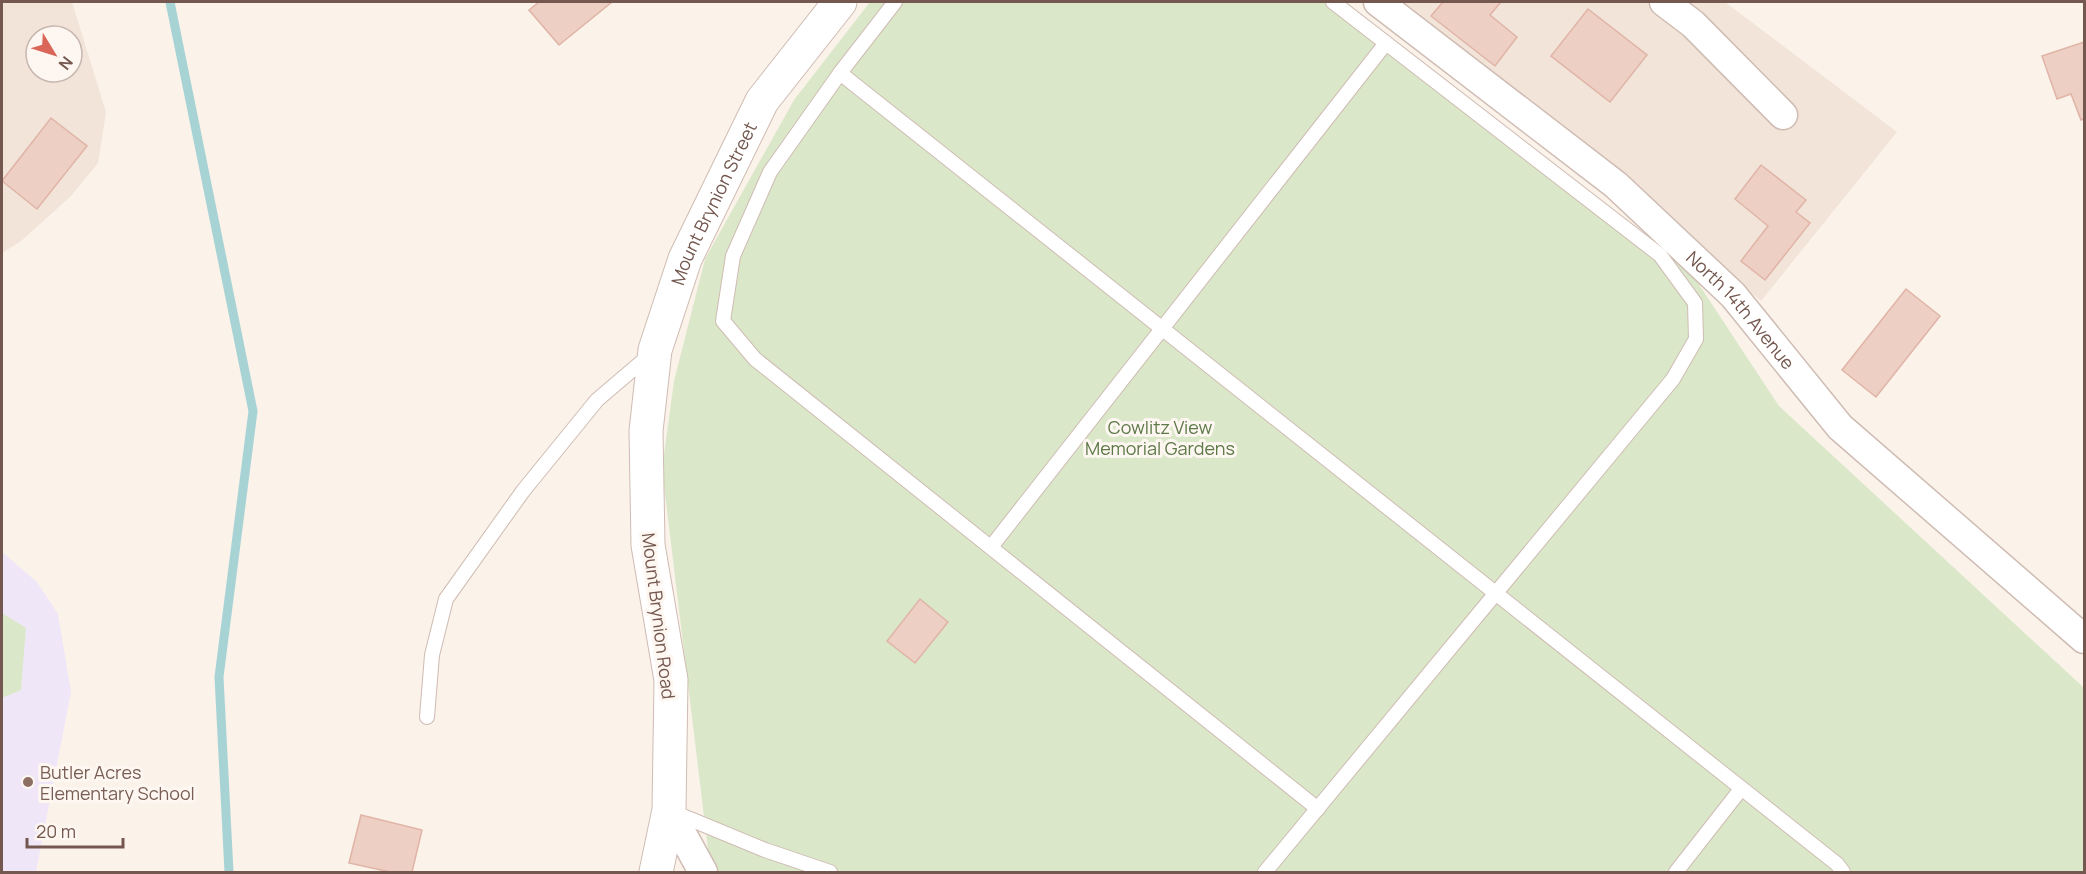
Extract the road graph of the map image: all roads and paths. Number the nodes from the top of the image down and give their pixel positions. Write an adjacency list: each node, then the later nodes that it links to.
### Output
1 (840, 2): 10 (street, Mount Brynion Street)
2 (895, 2): 7 (lane)
3 (1333, 2): 6 (lane)
4 (1378, 2): 14 (street, North 14th Avenue)
5 (1664, 2): 8 (street)
6 (1386, 43): 9 (lane); 13 (lane)
7 (840, 73): 9 (lane); 12 (lane)
8 (1783, 115)
9 (1162, 329): 12 (lane); 13 (lane)
10 (655, 350): 11 (street, Mount Brynion Street); 15 (lane)
11 (646, 431): 18 (street, Mount Brynion Road)
12 (991, 547): 17 (lane)
13 (1496, 593): 16 (lane); 17 (lane)
14 (2085, 639)
15 (427, 717)
16 (1741, 789): 23 (lane); 24 (lane)
17 (1318, 808): 22 (lane)
18 (669, 810): 19 (street, Mount Brynion Road); 20 (street); 21 (lane)
19 (656, 873)
20 (703, 873)
21 (830, 873)
22 (1265, 873)
23 (1676, 873)
24 (1843, 873)

